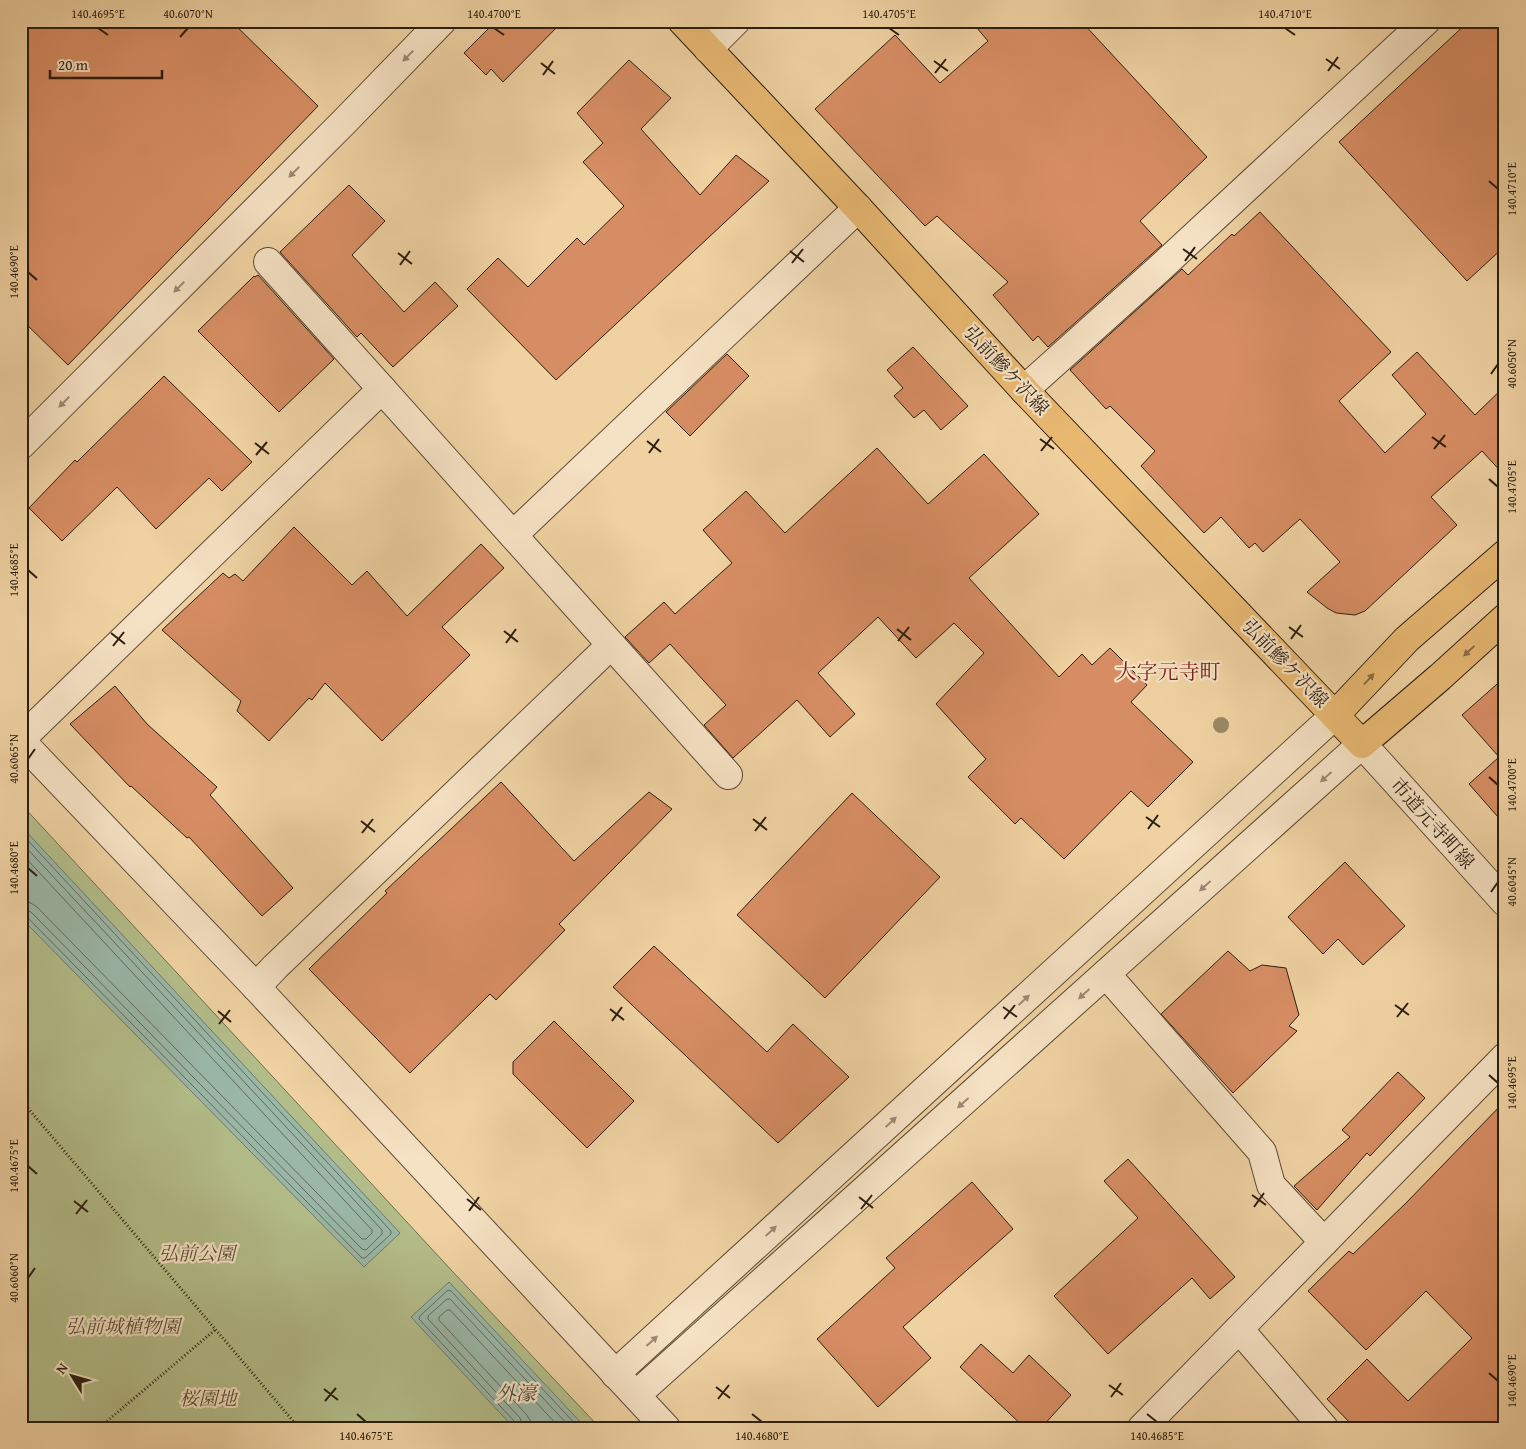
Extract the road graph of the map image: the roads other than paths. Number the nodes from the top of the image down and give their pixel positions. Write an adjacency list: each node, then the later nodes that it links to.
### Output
1 (442, 21): 10 (street, one-way to 10)
2 (682, 21): 5 (main road, 弘前鰺ケ沢線)
3 (736, 21): 5 (street)
4 (1426, 21): 9 (street)
5 (708, 49): 6 (main road, 弘前鰺ケ沢線)
6 (858, 208): 9 (main road, 弘前鰺ケ沢線); 11 (street)
7 (268, 262): 8 (street)
8 (382, 389): 11 (street); 16 (street)
9 (1024, 390): 15 (main road, 弘前鰺ケ沢線)
10 (21, 445)
11 (513, 535): 14 (street)
12 (1505, 554): 15 (main road, 弘前鰺ケ沢線, one-way to 12)
13 (1505, 618): 17 (main road, one-way to 17)
14 (611, 645): 18 (street); 21 (street)
15 (1336, 715): 17 (main road, 弘前鰺ケ沢線); 25 (street, one-way to 15)
16 (21, 740): 21 (street)
17 (1362, 744): 19 (street, 市道元寺町線); 20 (street, one-way to 20)
18 (728, 775)
19 (1505, 902)
20 (1106, 974): 23 (street); 26 (street, one-way to 26)
21 (256, 987): 25 (street)
22 (1505, 1056): 23 (street)
23 (1324, 1242): 24 (street)
24 (1239, 1329): 28 (street); 29 (street)
25 (615, 1374): 26 (street)
26 (636, 1396): 27 (street)
27 (666, 1428)
28 (1142, 1428)
29 (1324, 1428)

